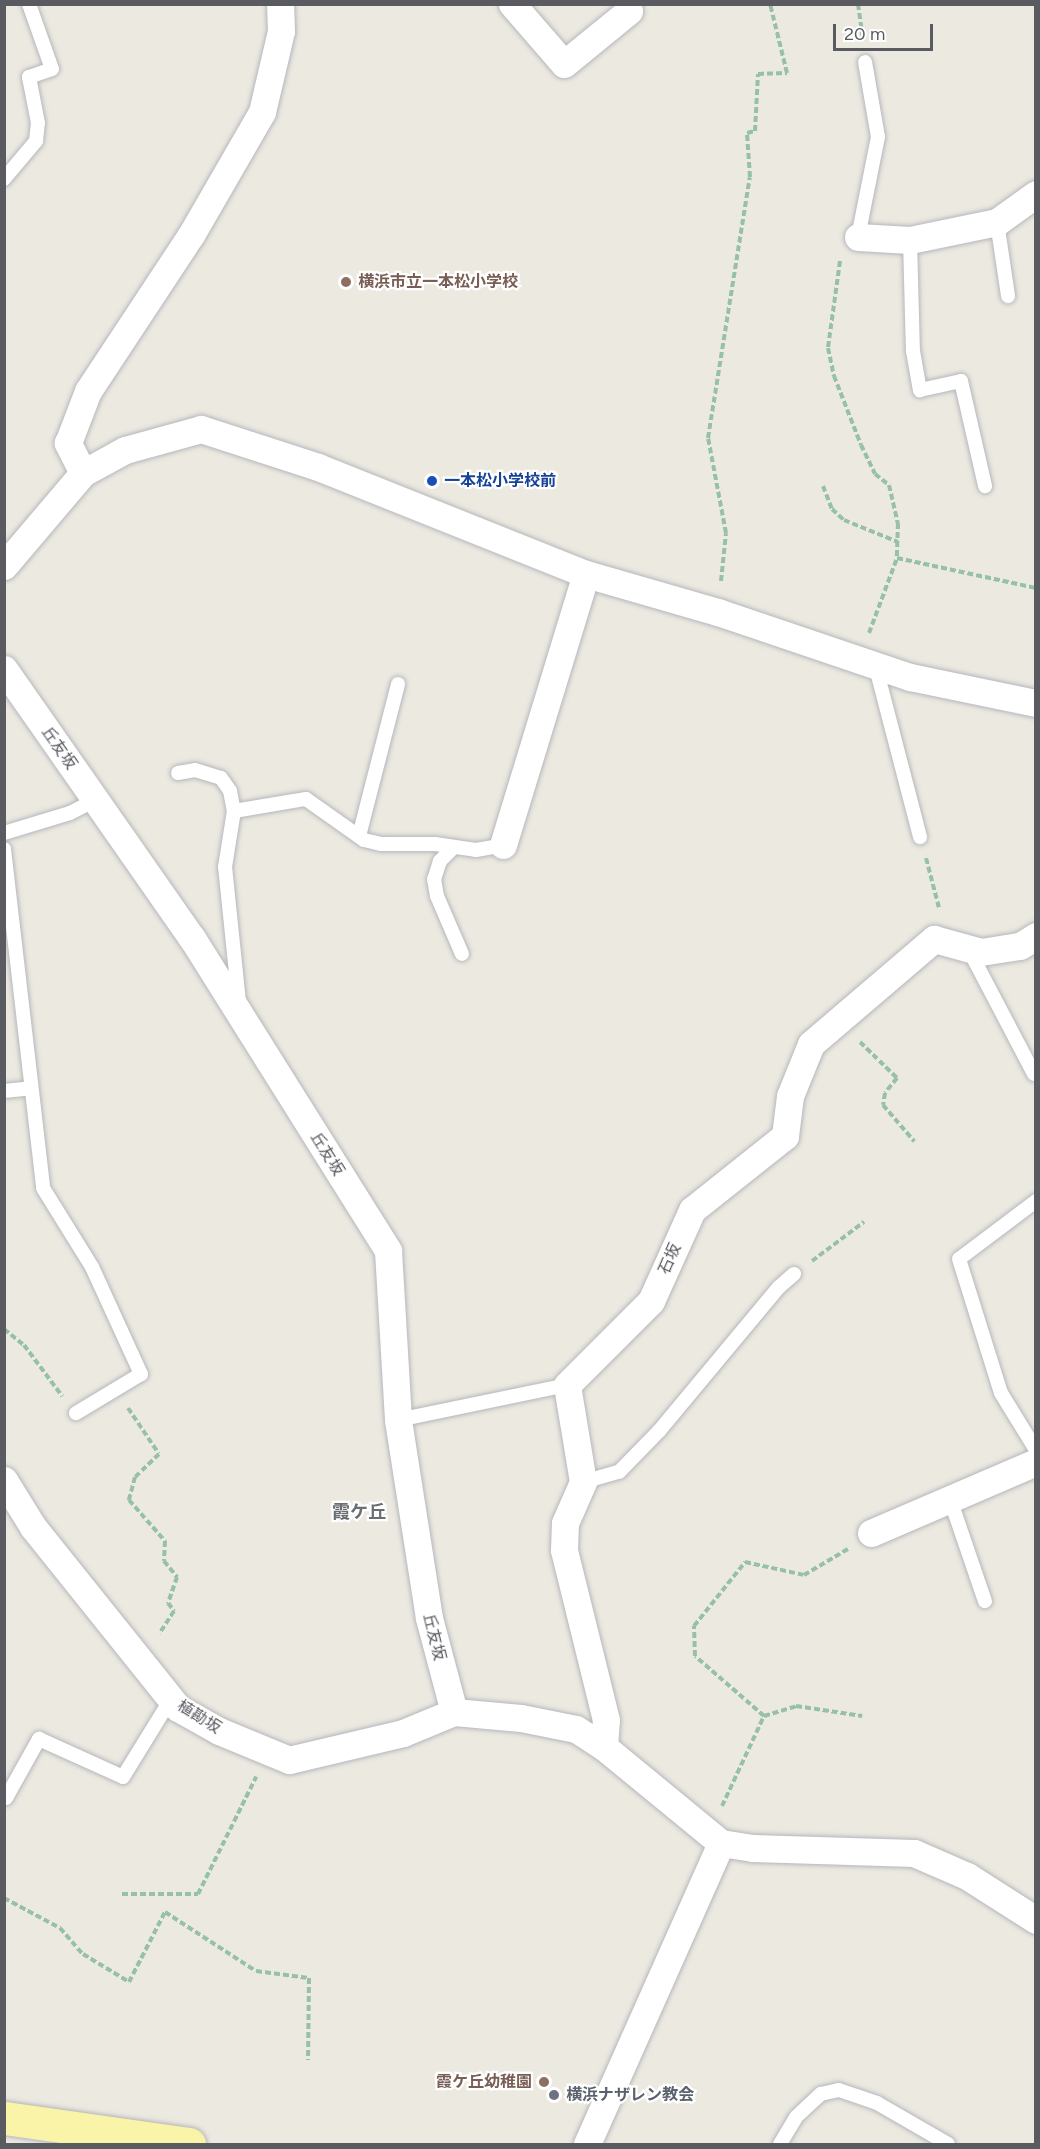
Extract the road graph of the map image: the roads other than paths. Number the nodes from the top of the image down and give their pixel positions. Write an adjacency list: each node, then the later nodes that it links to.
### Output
1 (29, 4): 6 (lane)
2 (280, 4): 12 (street)
3 (512, 4): 4 (street)
4 (629, 12)
5 (865, 62): 9 (lane)
6 (4, 178)
7 (1035, 194): 8 (street)
8 (997, 222): 10 (street); 11 (lane)
9 (858, 237): 10 (street)
10 (910, 240): 13 (lane)
11 (1008, 296)
12 (83, 473): 14 (street); 15 (street)
13 (985, 486)
14 (4, 566)
15 (586, 574): 16 (street); 26 (street)
16 (867, 661): 19 (street); 25 (lane)
17 (4, 669): 21 (street, 丘友坂)
18 (398, 684): 24 (lane)
19 (1035, 703)
20 (178, 773): 22 (lane)
21 (96, 800): 23 (lane); 32 (street, 丘友坂)
22 (234, 811): 24 (lane); 32 (lane)
23 (4, 833)
24 (359, 836): 27 (lane)
25 (920, 837)
26 (503, 844): 27 (lane)
27 (454, 847): 31 (lane)
28 (4, 849): 34 (lane)
29 (1035, 936): 30 (street, 石坂)
30 (968, 948): 33 (lane); 38 (street, 石坂)
31 (462, 954)
32 (240, 1013): 40 (street, 丘友坂)
33 (1034, 1074)
34 (32, 1088): 35 (lane); 39 (lane)
35 (4, 1091)
36 (1035, 1201): 41 (lane)
37 (794, 1274): 44 (lane)
38 (567, 1385): 40 (lane); 44 (street)
39 (76, 1413)
40 (398, 1420): 49 (street, 丘友坂)
41 (1035, 1450)
42 (1035, 1462): 45 (street)
43 (4, 1480): 48 (street, 植勘坂)
44 (583, 1482): 50 (street)
45 (950, 1499): 46 (street); 47 (lane)
46 (871, 1533)
47 (985, 1601)
48 (171, 1699): 49 (street, 植勘坂); 51 (lane)
49 (454, 1712): 50 (street)
50 (604, 1747): 52 (street)
51 (6, 1798)
52 (714, 1836): 53 (street); 56 (street)
53 (1035, 1920)
54 (4, 2118): 55 (main road)
55 (189, 2145)
56 (587, 2145)
57 (780, 2145): 58 (lane)
58 (948, 2145)

